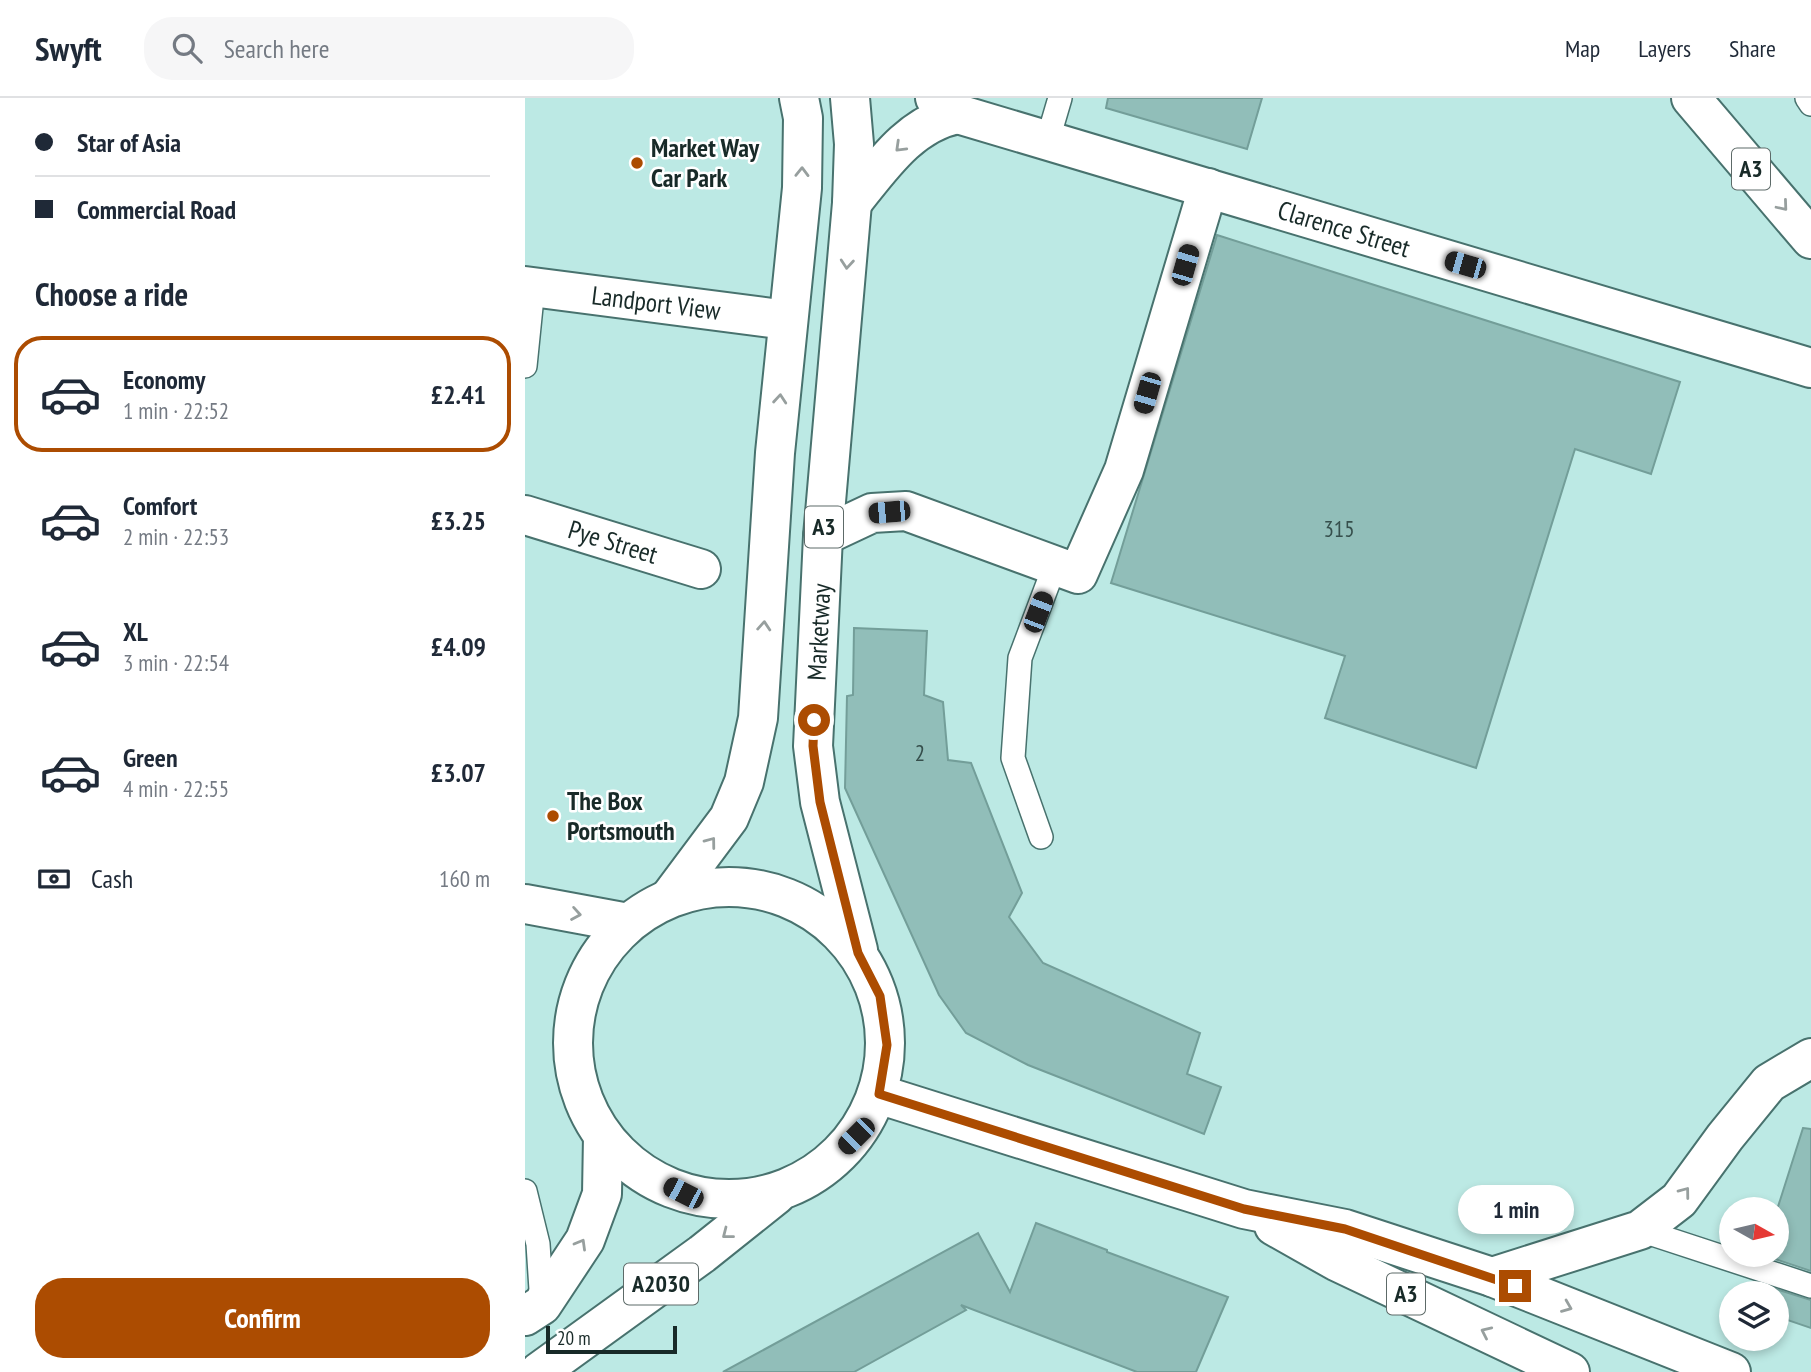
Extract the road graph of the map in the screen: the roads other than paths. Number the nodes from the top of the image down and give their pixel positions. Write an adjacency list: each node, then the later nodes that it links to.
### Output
1 (799, 98): 13 (main road, Marketway / A3, one-way to 1)
2 (850, 98): 10 (main road, Marketway / A3)
3 (1059, 98): 8 (lane)
4 (1691, 98): 11 (main road, A3, one-way to 11)
5 (1807, 98): 6 (lane)
6 (1811, 104)
7 (946, 106): 8 (main road, Clarence Street); 10 (main road, Clarence Street, one-way to 10)
8 (1048, 139): 9 (main road, Clarence Street)
9 (1207, 188): 15 (main road, Clarence Street); 19 (main road)
10 (852, 203): 17 (main road, Marketway / A3, one-way to 17)
11 (1811, 239)
12 (529, 286): 13 (main road, Landport View); 14 (lane)
13 (787, 320): 21 (main road, Marketway / A3, one-way to 13)
14 (525, 366)
15 (1811, 368)
16 (525, 515): 18 (main road, Pye Street)
17 (823, 536): 19 (main road); 24 (main road, Marketway / A3)
18 (701, 569)
19 (1067, 570): 20 (lane)
20 (1041, 837)
21 (670, 897): 23 (main road); 24 (main road)
22 (525, 904): 23 (main road, one-way to 23)
23 (628, 923): 27 (main road)
24 (858, 953): 26 (main road)
25 (1811, 1058): 31 (main road, one-way to 25)
26 (879, 1094): 29 (main road); 30 (main road, A3)
27 (603, 1136): 29 (main road); 34 (main road, one-way to 27)
28 (525, 1191): 34 (lane)
29 (781, 1192): 35 (main road, A2030, one-way to 35)
30 (1244, 1209): 32 (main road, A3); 36 (main road, A3, one-way to 30)
31 (1640, 1230): 32 (main road); 33 (lane)
32 (1492, 1277): 37 (main road, A3, one-way to 37)
33 (1811, 1286)
34 (533, 1310)
35 (539, 1372)
36 (1570, 1372)
37 (1731, 1372)

